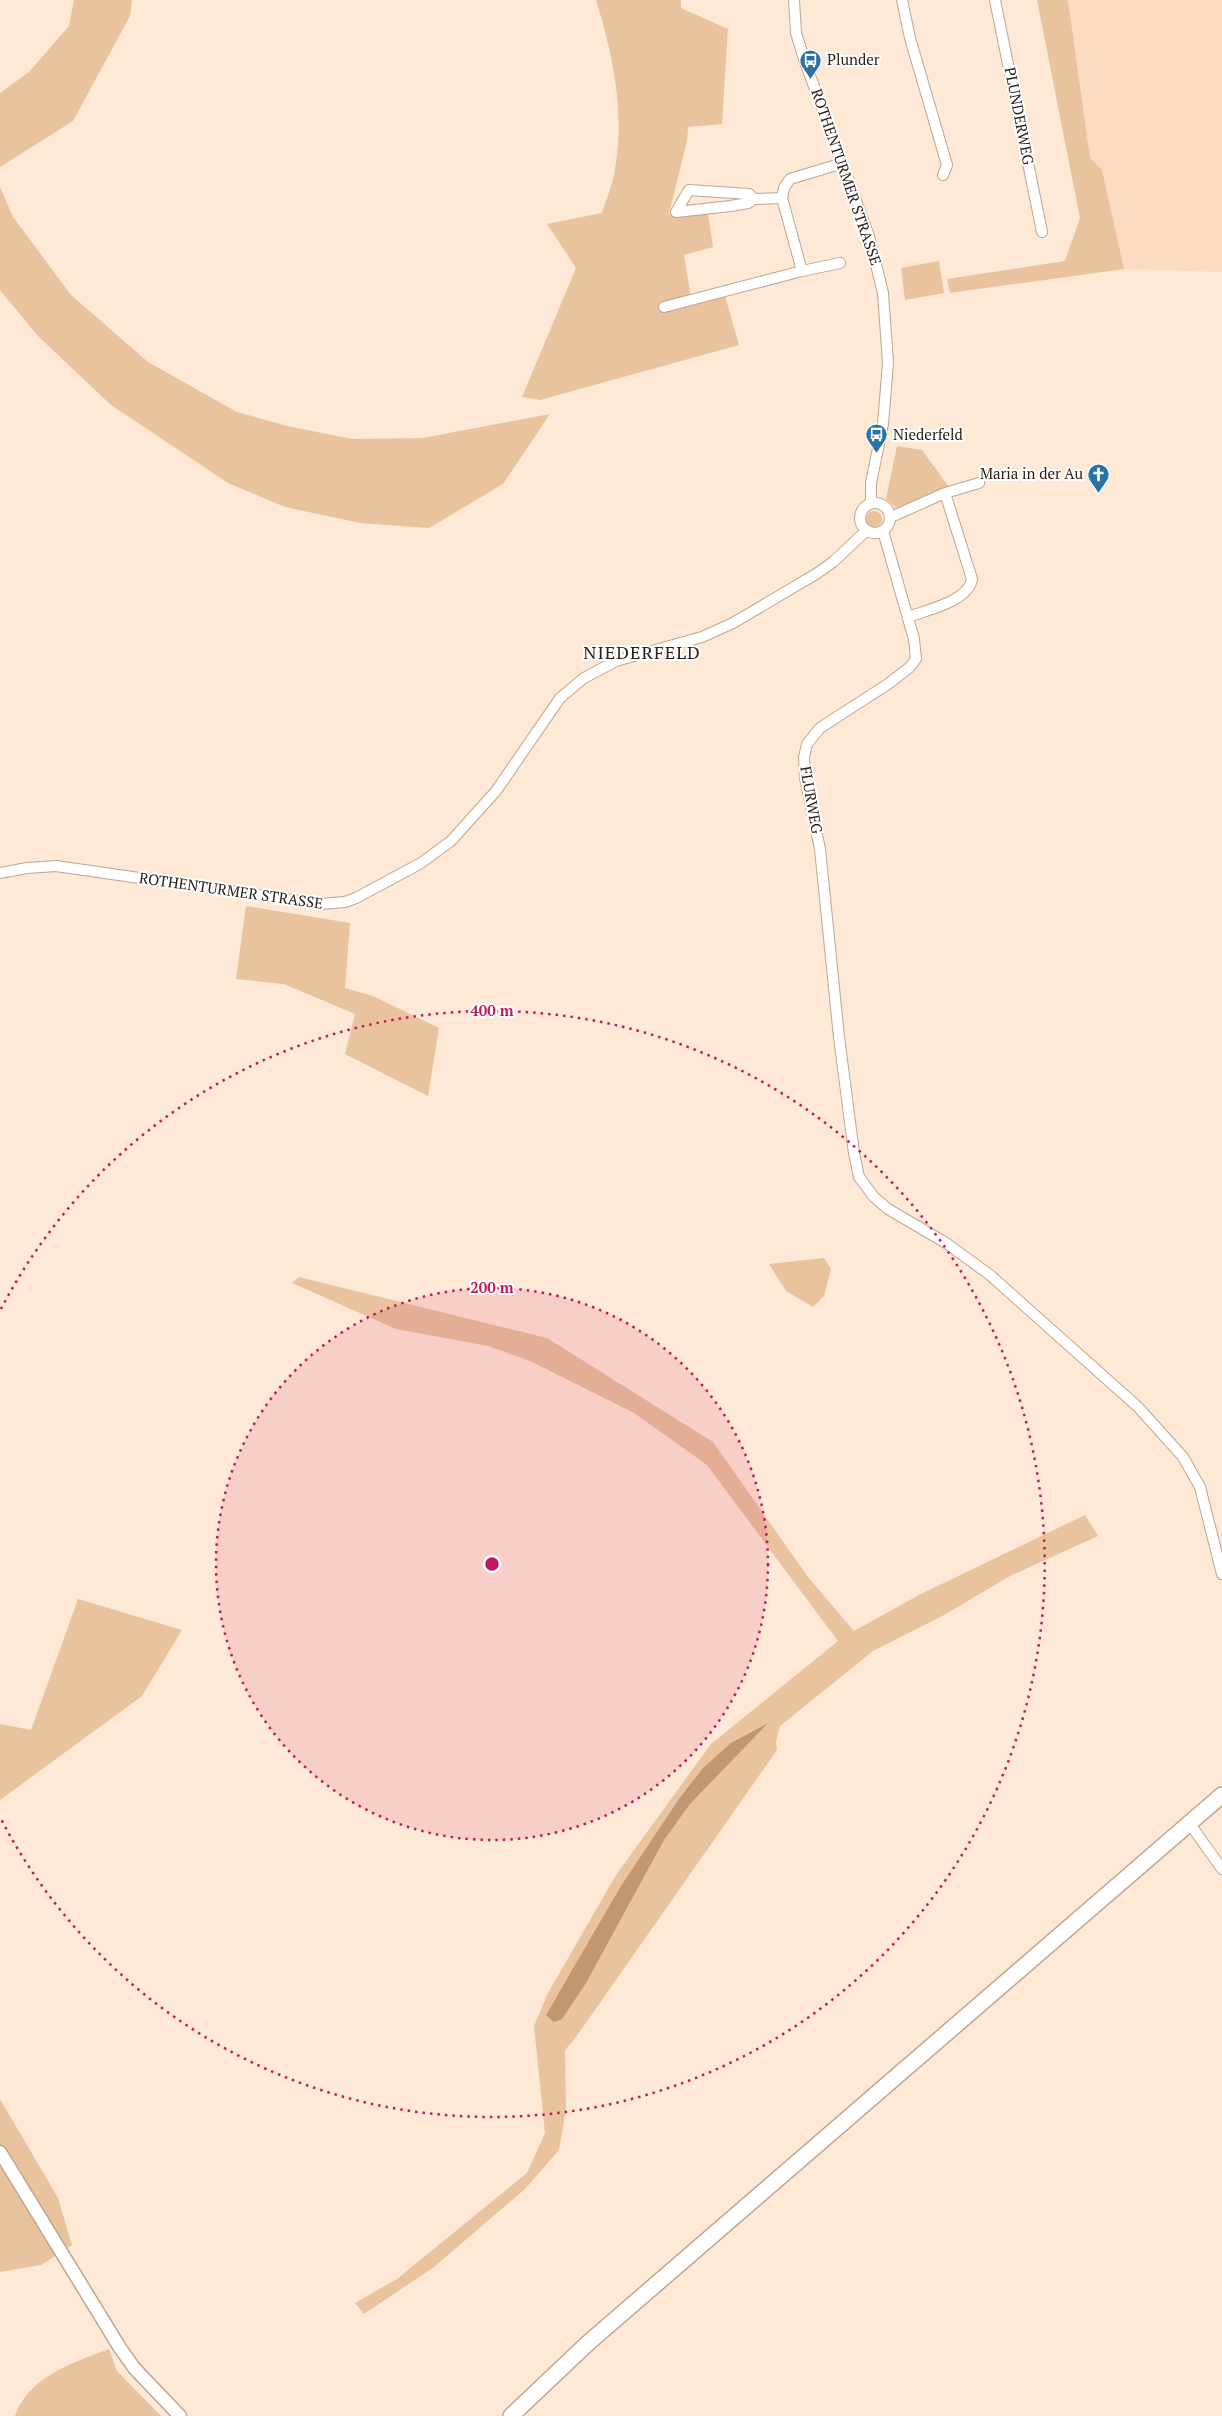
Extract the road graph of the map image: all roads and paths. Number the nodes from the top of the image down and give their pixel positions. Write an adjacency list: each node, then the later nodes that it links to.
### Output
1 (794, 0): 4 (street, ROTHENTURMER STRASSE)
2 (902, 0): 5 (street)
3 (995, 0): 8 (street, PLUNDERWEG)
4 (843, 163): 7 (street); 14 (street, ROTHENTURMER STRASSE)
5 (943, 176)
6 (754, 198): 6 (street); 7 (street)
7 (782, 198): 10 (street)
8 (1042, 232)
9 (840, 263): 10 (street)
10 (802, 271): 11 (street)
11 (664, 307)
12 (979, 483): 13 (street)
13 (945, 493): 15 (street); 18 (street)
14 (871, 504): 15 (street); 16 (street, ROTHENTURMER STRASSE)
15 (890, 517): 17 (street)
16 (867, 530): 17 (street); 19 (street, ROTHENTURMER STRASSE)
17 (883, 531): 18 (street, FLURWEG)
18 (908, 618): 20 (street, FLURWEG)
19 (0, 873)
20 (1222, 1574)
21 (1222, 1795): 22 (main road)
22 (1190, 1824): 23 (street); 26 (main road)
23 (1222, 1869)
24 (0, 2152): 25 (street)
25 (180, 2416)
26 (511, 2416)

